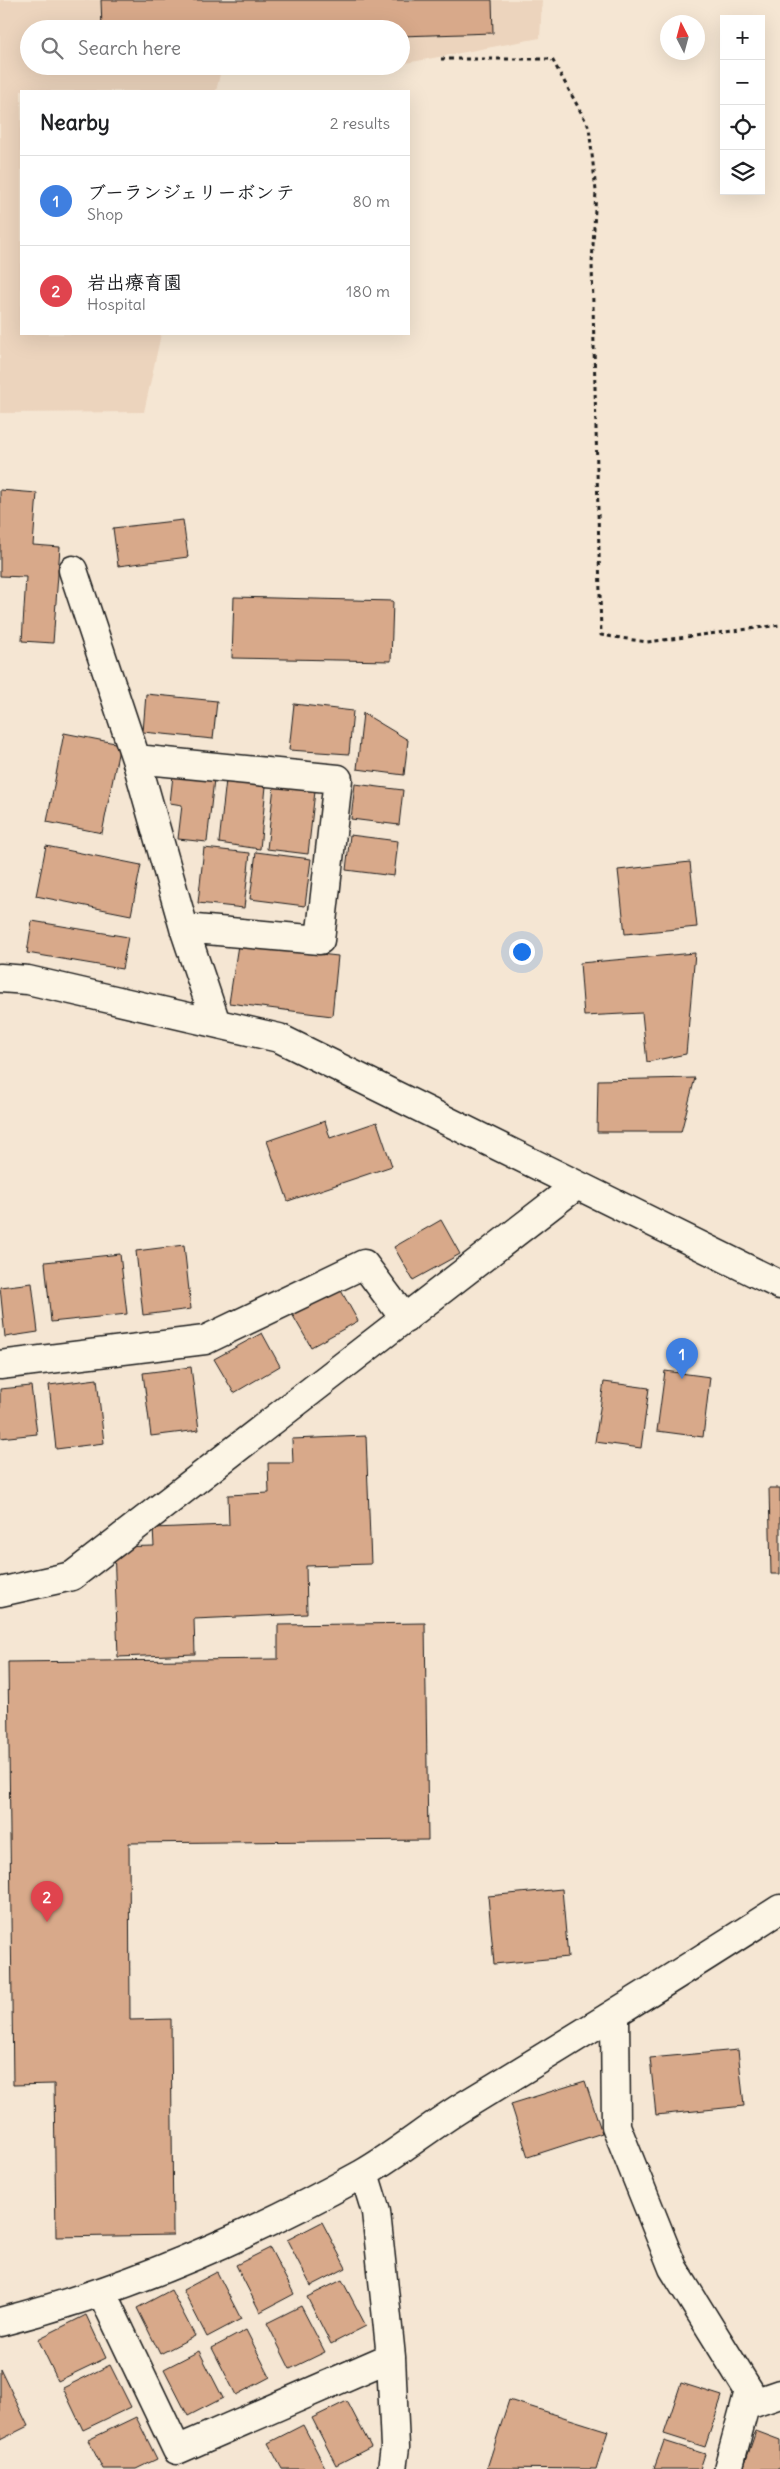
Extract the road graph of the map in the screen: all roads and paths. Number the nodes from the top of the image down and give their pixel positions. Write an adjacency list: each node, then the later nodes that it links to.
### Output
1 (441, 59): 3 (path)
2 (73, 570): 4 (street)
3 (780, 625)
4 (136, 759): 5 (street); 5 (street)
5 (184, 928): 7 (street)
6 (0, 978): 7 (street)
7 (216, 1023): 8 (street)
8 (578, 1185): 9 (street); 10 (street)
9 (780, 1285)
10 (405, 1320): 11 (street); 12 (street)
11 (0, 1365)
12 (0, 1592)
13 (780, 1909): 14 (street)
14 (615, 2015): 15 (street); 20 (street)
15 (364, 2173): 16 (street); 18 (street)
16 (102, 2293): 17 (street); 18 (street)
17 (0, 2322)
18 (391, 2357): 21 (street)
19 (780, 2394): 20 (street)
20 (745, 2406): 22 (street)
21 (392, 2469)
22 (728, 2469)

